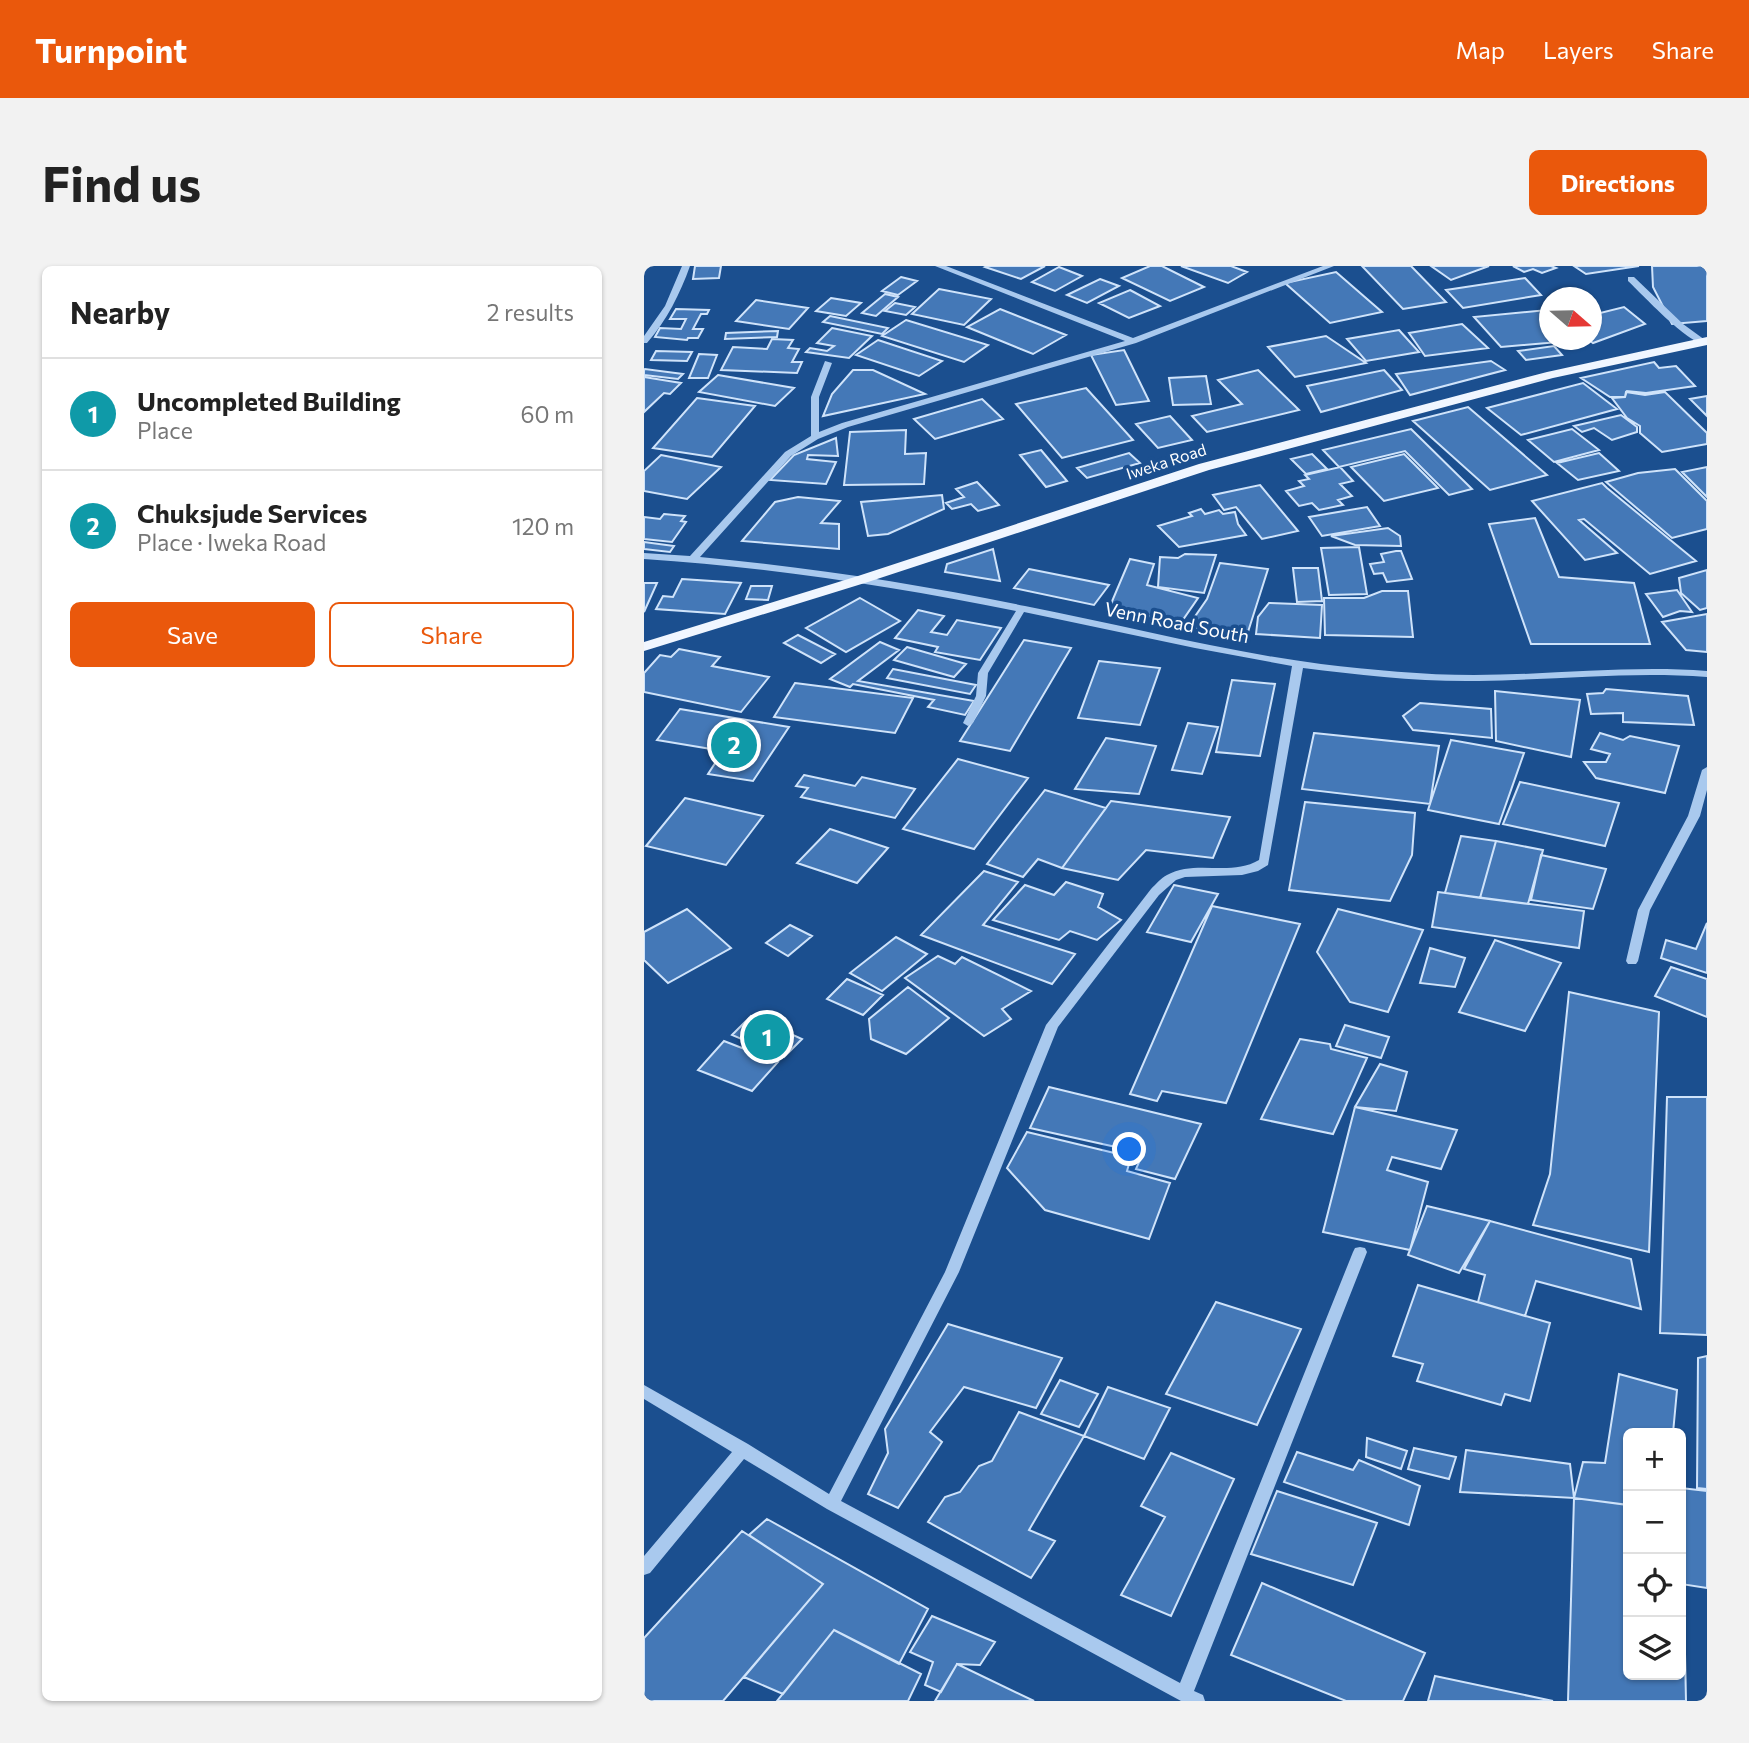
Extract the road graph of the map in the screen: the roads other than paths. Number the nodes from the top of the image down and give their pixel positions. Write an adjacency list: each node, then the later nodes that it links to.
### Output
1 (686, 266): 5 (street)
2 (939, 266): 6 (street)
3 (1321, 267): 6 (street)
4 (1631, 279): 7 (street)
5 (644, 341)
6 (1133, 341): 9 (street)
7 (1704, 341): 12 (main road, Iweka Road)
8 (828, 362): 9 (street)
9 (815, 437): 11 (street)
10 (644, 556): 11 (street, Venn Road South)
11 (693, 559): 12 (street, Venn Road South)
12 (863, 579): 13 (street, Venn Road South); 14 (main road, Iweka Road)
13 (1022, 608): 15 (street, Venn Road South); 17 (street)
14 (644, 647)
15 (1298, 664): 16 (street, Venn Road South); 23 (street)
16 (1707, 674)
17 (968, 723)
18 (1707, 770): 19 (street)
19 (1632, 961)
20 (1360, 1252): 25 (street)
21 (644, 1391): 22 (street)
22 (743, 1450): 23 (street); 24 (street)
23 (832, 1504): 25 (street)
24 (644, 1568)
25 (1190, 1697)

